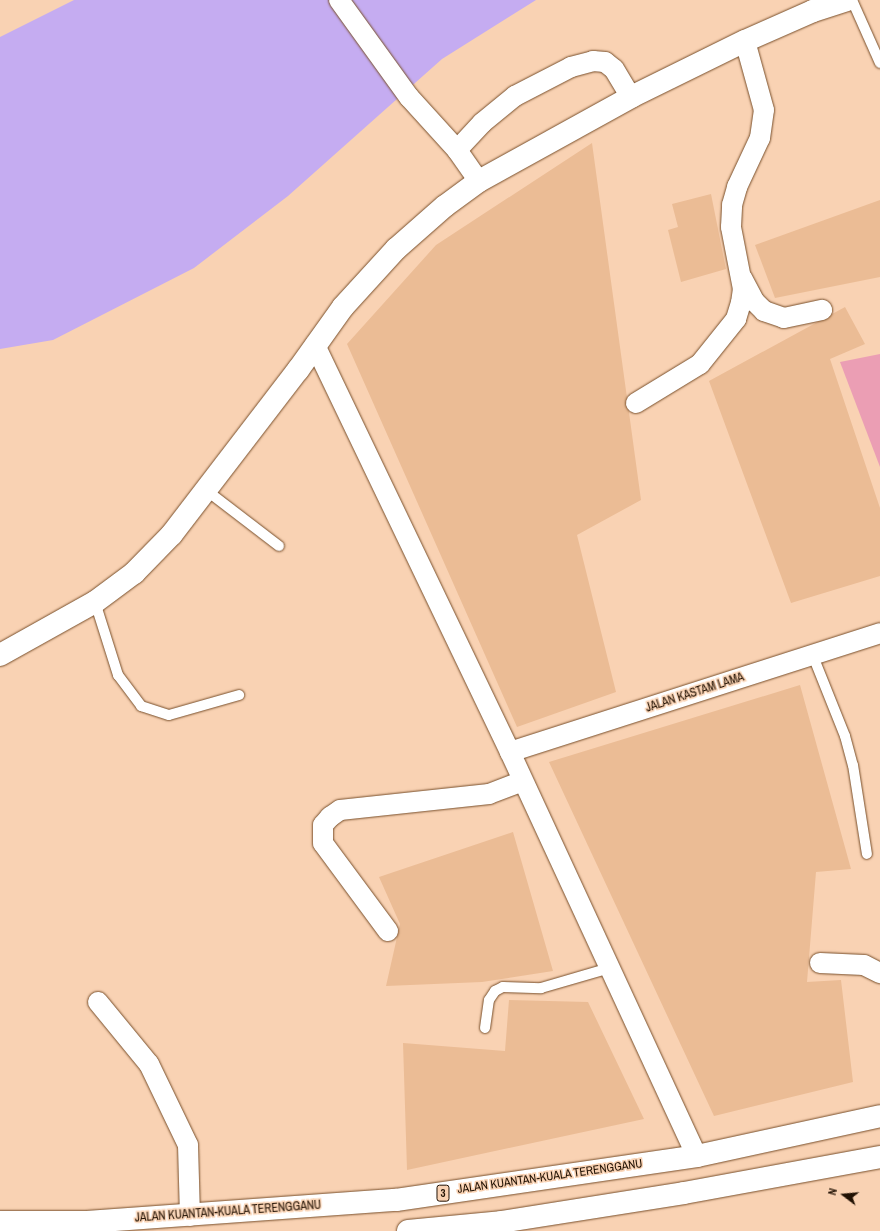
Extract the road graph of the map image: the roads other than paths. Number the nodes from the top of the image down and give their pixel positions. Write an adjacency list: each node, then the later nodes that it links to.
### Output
1 (340, 0): 7 (street)
2 (846, 0): 4 (main road)
3 (852, 0): 5 (lane)
4 (745, 41): 6 (main road); 9 (street)
5 (880, 63)
6 (631, 96): 7 (street); 8 (main road)
7 (457, 150): 8 (street)
8 (479, 181): 11 (main road)
9 (740, 275): 10 (street); 12 (street)
10 (822, 310)
11 (315, 345): 13 (main road); 20 (street)
12 (636, 404)
13 (206, 490): 14 (lane); 15 (main road)
14 (278, 546)
15 (95, 602): 17 (main road); 19 (lane)
16 (880, 633): 18 (street, JALAN KASTAM LAMA)
17 (0, 655)
18 (814, 656): 20 (street, JALAN KASTAM LAMA); 22 (lane)
19 (239, 695)
20 (510, 752): 21 (street)
21 (523, 781): 23 (street); 25 (street)
22 (867, 854)
23 (388, 932)
24 (820, 963): 26 (street)
25 (610, 968): 28 (lane); 30 (street)
26 (880, 973)
27 (98, 1002): 32 (street)
28 (485, 1028)
29 (880, 1116): 30 (main road, JALAN KUANTAN-KUALA TERENGGANU / 3)
30 (696, 1156): 32 (main road, JALAN KUANTAN-KUALA TERENGGANU / 3)
31 (880, 1157): 34 (main road)
32 (190, 1216): 33 (main road, JALAN KUANTAN-KUALA TERENGGANU / 3)
33 (0, 1222)
34 (502, 1226): 35 (main road)
35 (408, 1231)

